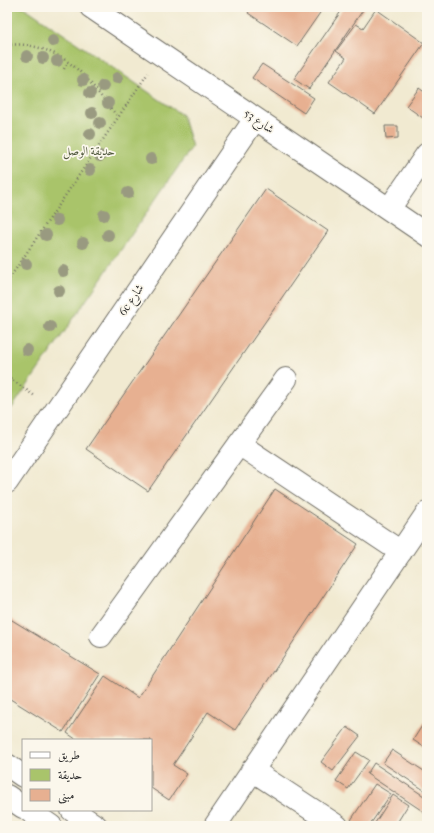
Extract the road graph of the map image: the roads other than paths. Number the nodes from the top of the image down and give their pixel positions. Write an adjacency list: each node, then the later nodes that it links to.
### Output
1 (91, 7): 2 (street, شارع 53)
2 (255, 119): 4 (street, شارع 53); 8 (street, 6c شارع)
3 (427, 154): 4 (street)
4 (389, 209): 5 (street, شارع 53)
5 (427, 235)
6 (286, 379): 7 (street)
7 (239, 444): 10 (street); 11 (street)
8 (7, 482)
9 (427, 513): 10 (street)
10 (401, 552): 13 (street)
11 (102, 636)
12 (7, 765): 14 (street)
13 (252, 770): 21 (street); 22 (street)
14 (22, 775)
15 (7, 796): 16 (street)
16 (22, 806)
17 (29, 811): 19 (street)
18 (74, 811): 20 (street)
19 (47, 825)
20 (96, 826)
21 (215, 826)
22 (338, 826)

